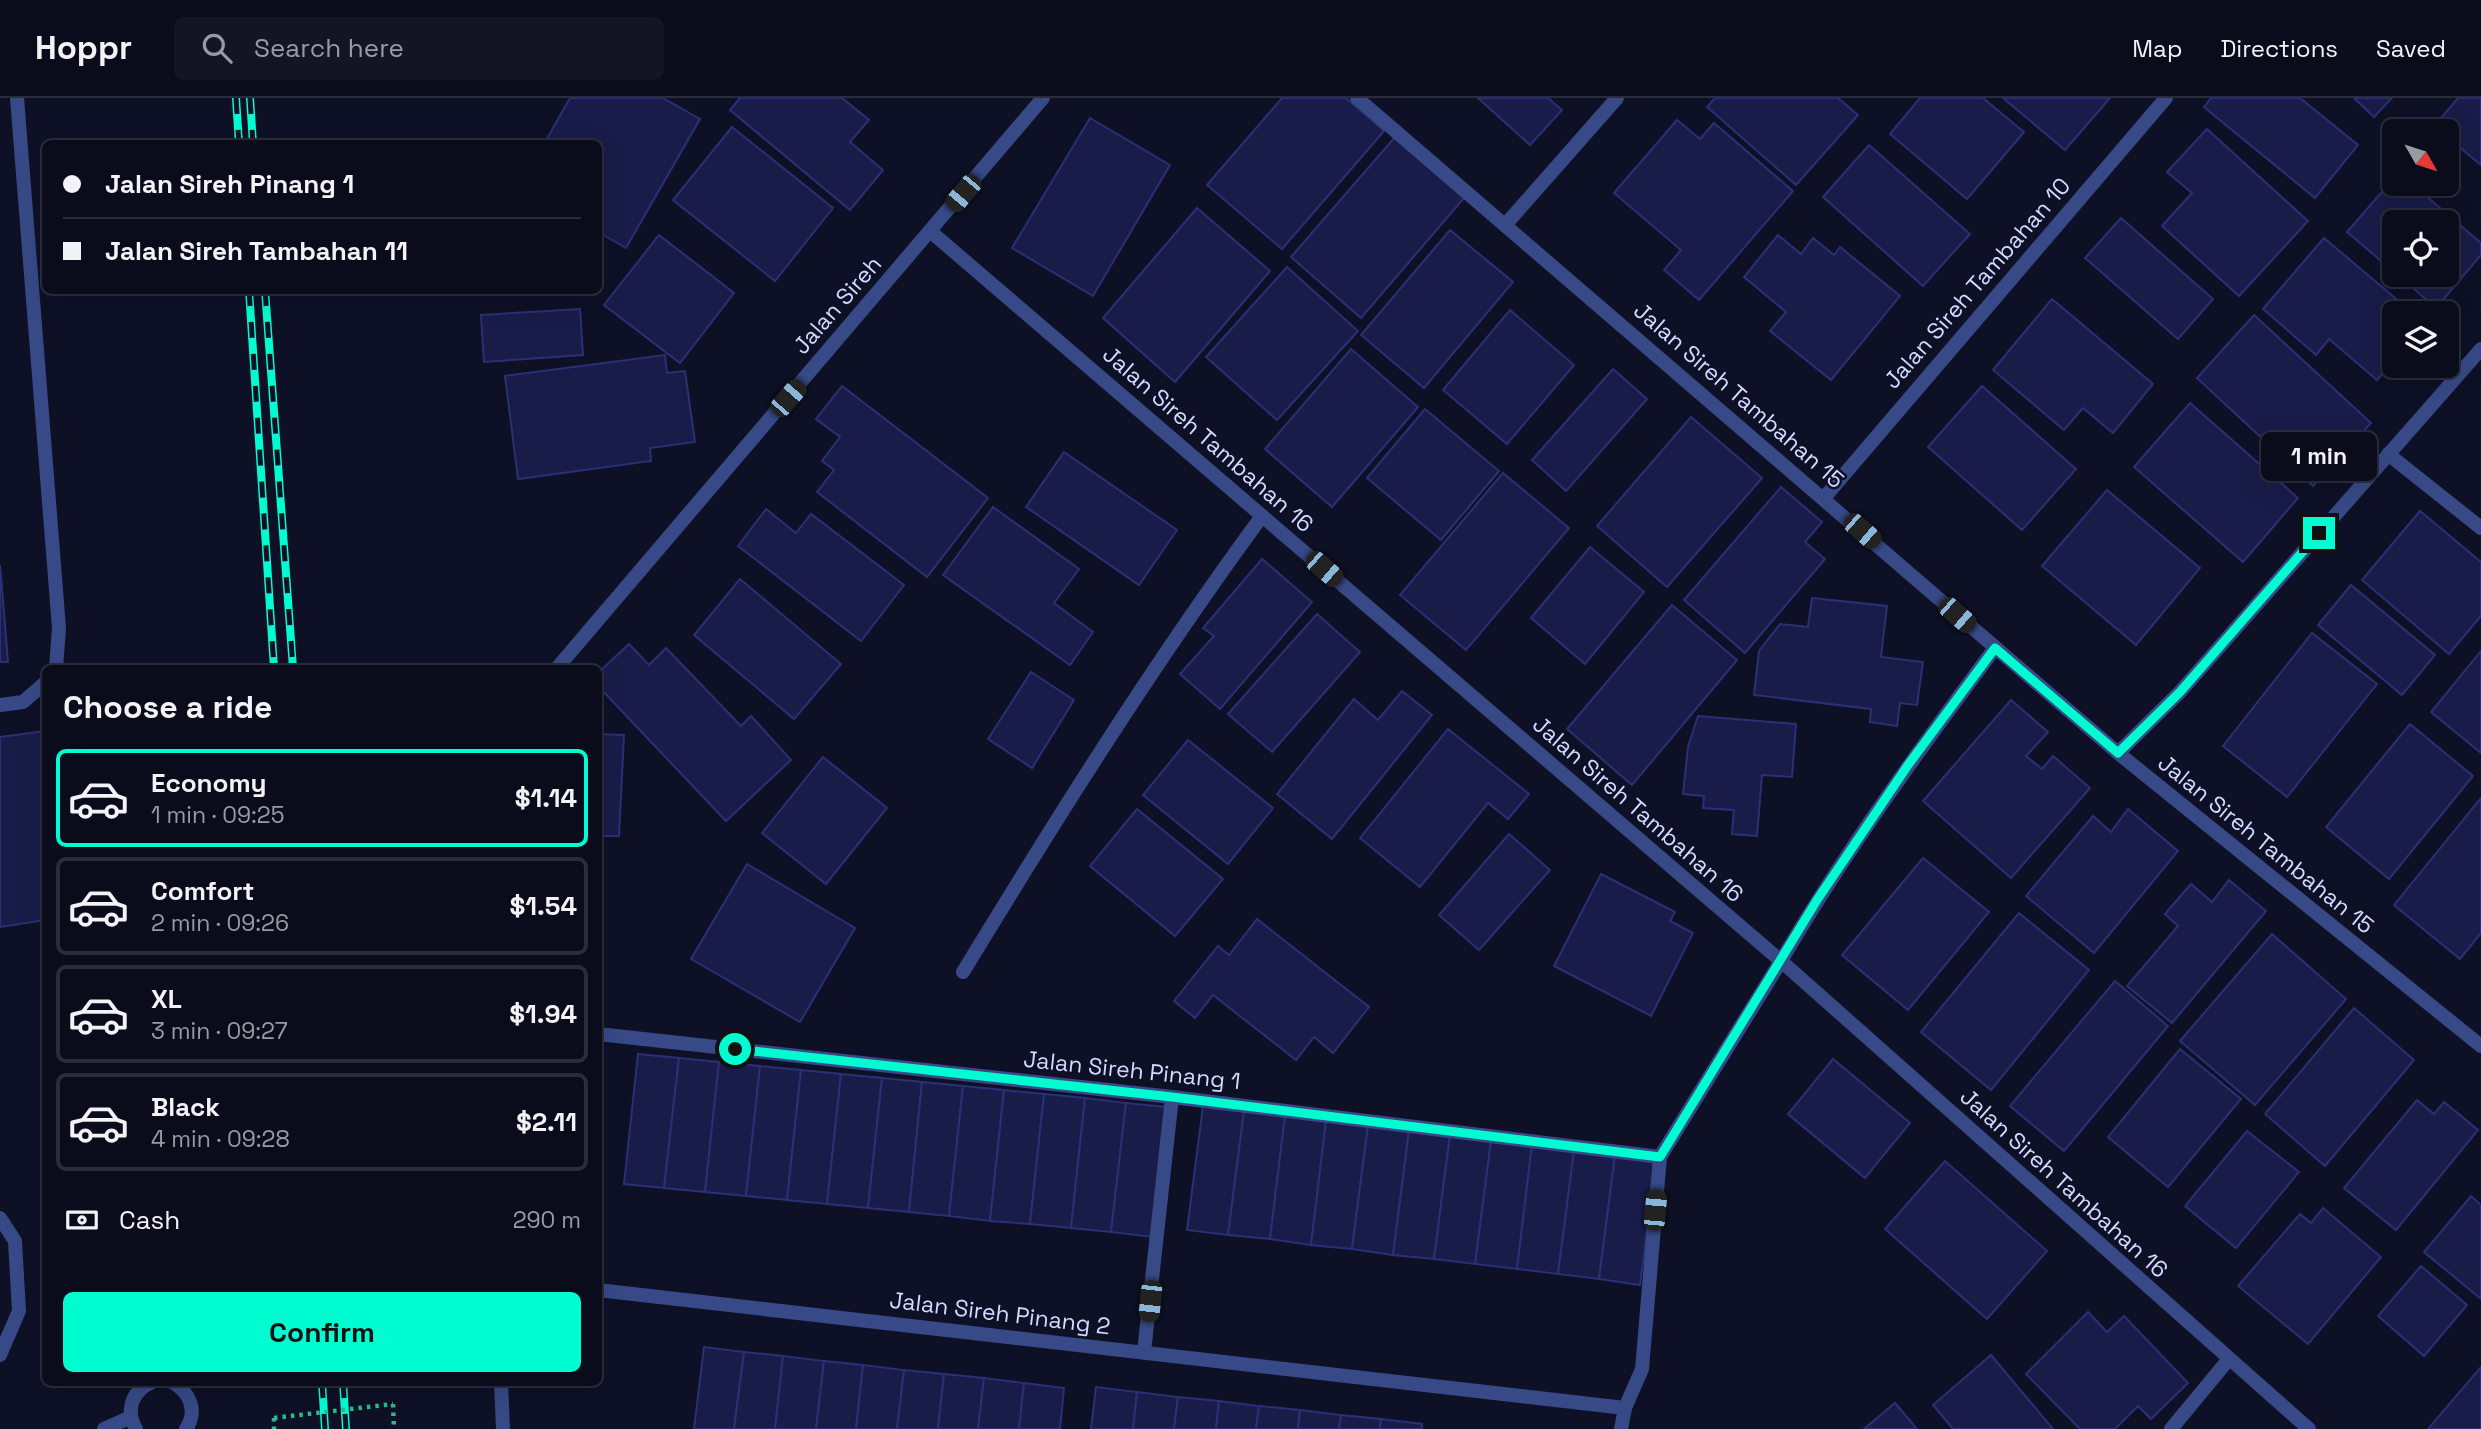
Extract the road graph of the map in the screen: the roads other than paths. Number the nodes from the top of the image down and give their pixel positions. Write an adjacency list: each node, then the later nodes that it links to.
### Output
1 (17, 98): 14 (street)
2 (1043, 98): 7 (street, Jalan Sireh)
3 (1357, 98): 6 (street, Jalan Sireh Tambahan 15)
4 (1617, 98): 6 (street)
5 (2166, 98): 10 (street, Jalan Sireh Tambahan 10)
6 (1506, 225): 10 (street, Jalan Sireh Tambahan 15)
7 (930, 231): 11 (street, Jalan Sireh Tambahan 16); 15 (street, Jalan Sireh)
8 (2481, 349): 9 (street)
9 (2388, 454): 12 (street); 18 (street)
10 (1824, 498): 13 (street, Jalan Sireh Tambahan 15)
11 (1262, 516): 19 (street, Jalan Sireh Tambahan 16); 20 (street)
12 (2481, 528)
13 (1995, 648): 18 (street, Jalan Sireh Tambahan 15); 19 (street)
14 (56, 665)
15 (560, 665)
16 (42, 685): 17 (street)
17 (0, 705)
18 (2118, 753): 22 (street, Jalan Sireh Tambahan 15)
19 (1780, 961): 24 (street); 29 (street, Jalan Sireh Tambahan 16)
20 (964, 972)
21 (602, 1034): 23 (street, Jalan Sireh Pinang 1)
22 (2481, 1046)
23 (1172, 1097): 24 (street, Jalan Sireh Pinang 1); 27 (street)
24 (1660, 1157): 33 (street)
25 (0, 1218): 28 (street)
26 (602, 1290): 27 (street, Jalan Sireh Pinang 2)
27 (1144, 1352): 33 (street, Jalan Sireh Pinang 2)
28 (0, 1355)
29 (2229, 1359): 39 (street); 40 (street, Jalan Sireh Tambahan 16)
30 (144, 1386): 34 (street)
31 (177, 1386): 36 (street)
32 (500, 1386): 37 (street)
33 (1625, 1408): 38 (street)
34 (133, 1423): 35 (street)
35 (104, 1429)
36 (186, 1429)
37 (503, 1429)
38 (1621, 1429)
39 (2171, 1429)
40 (2309, 1429)

